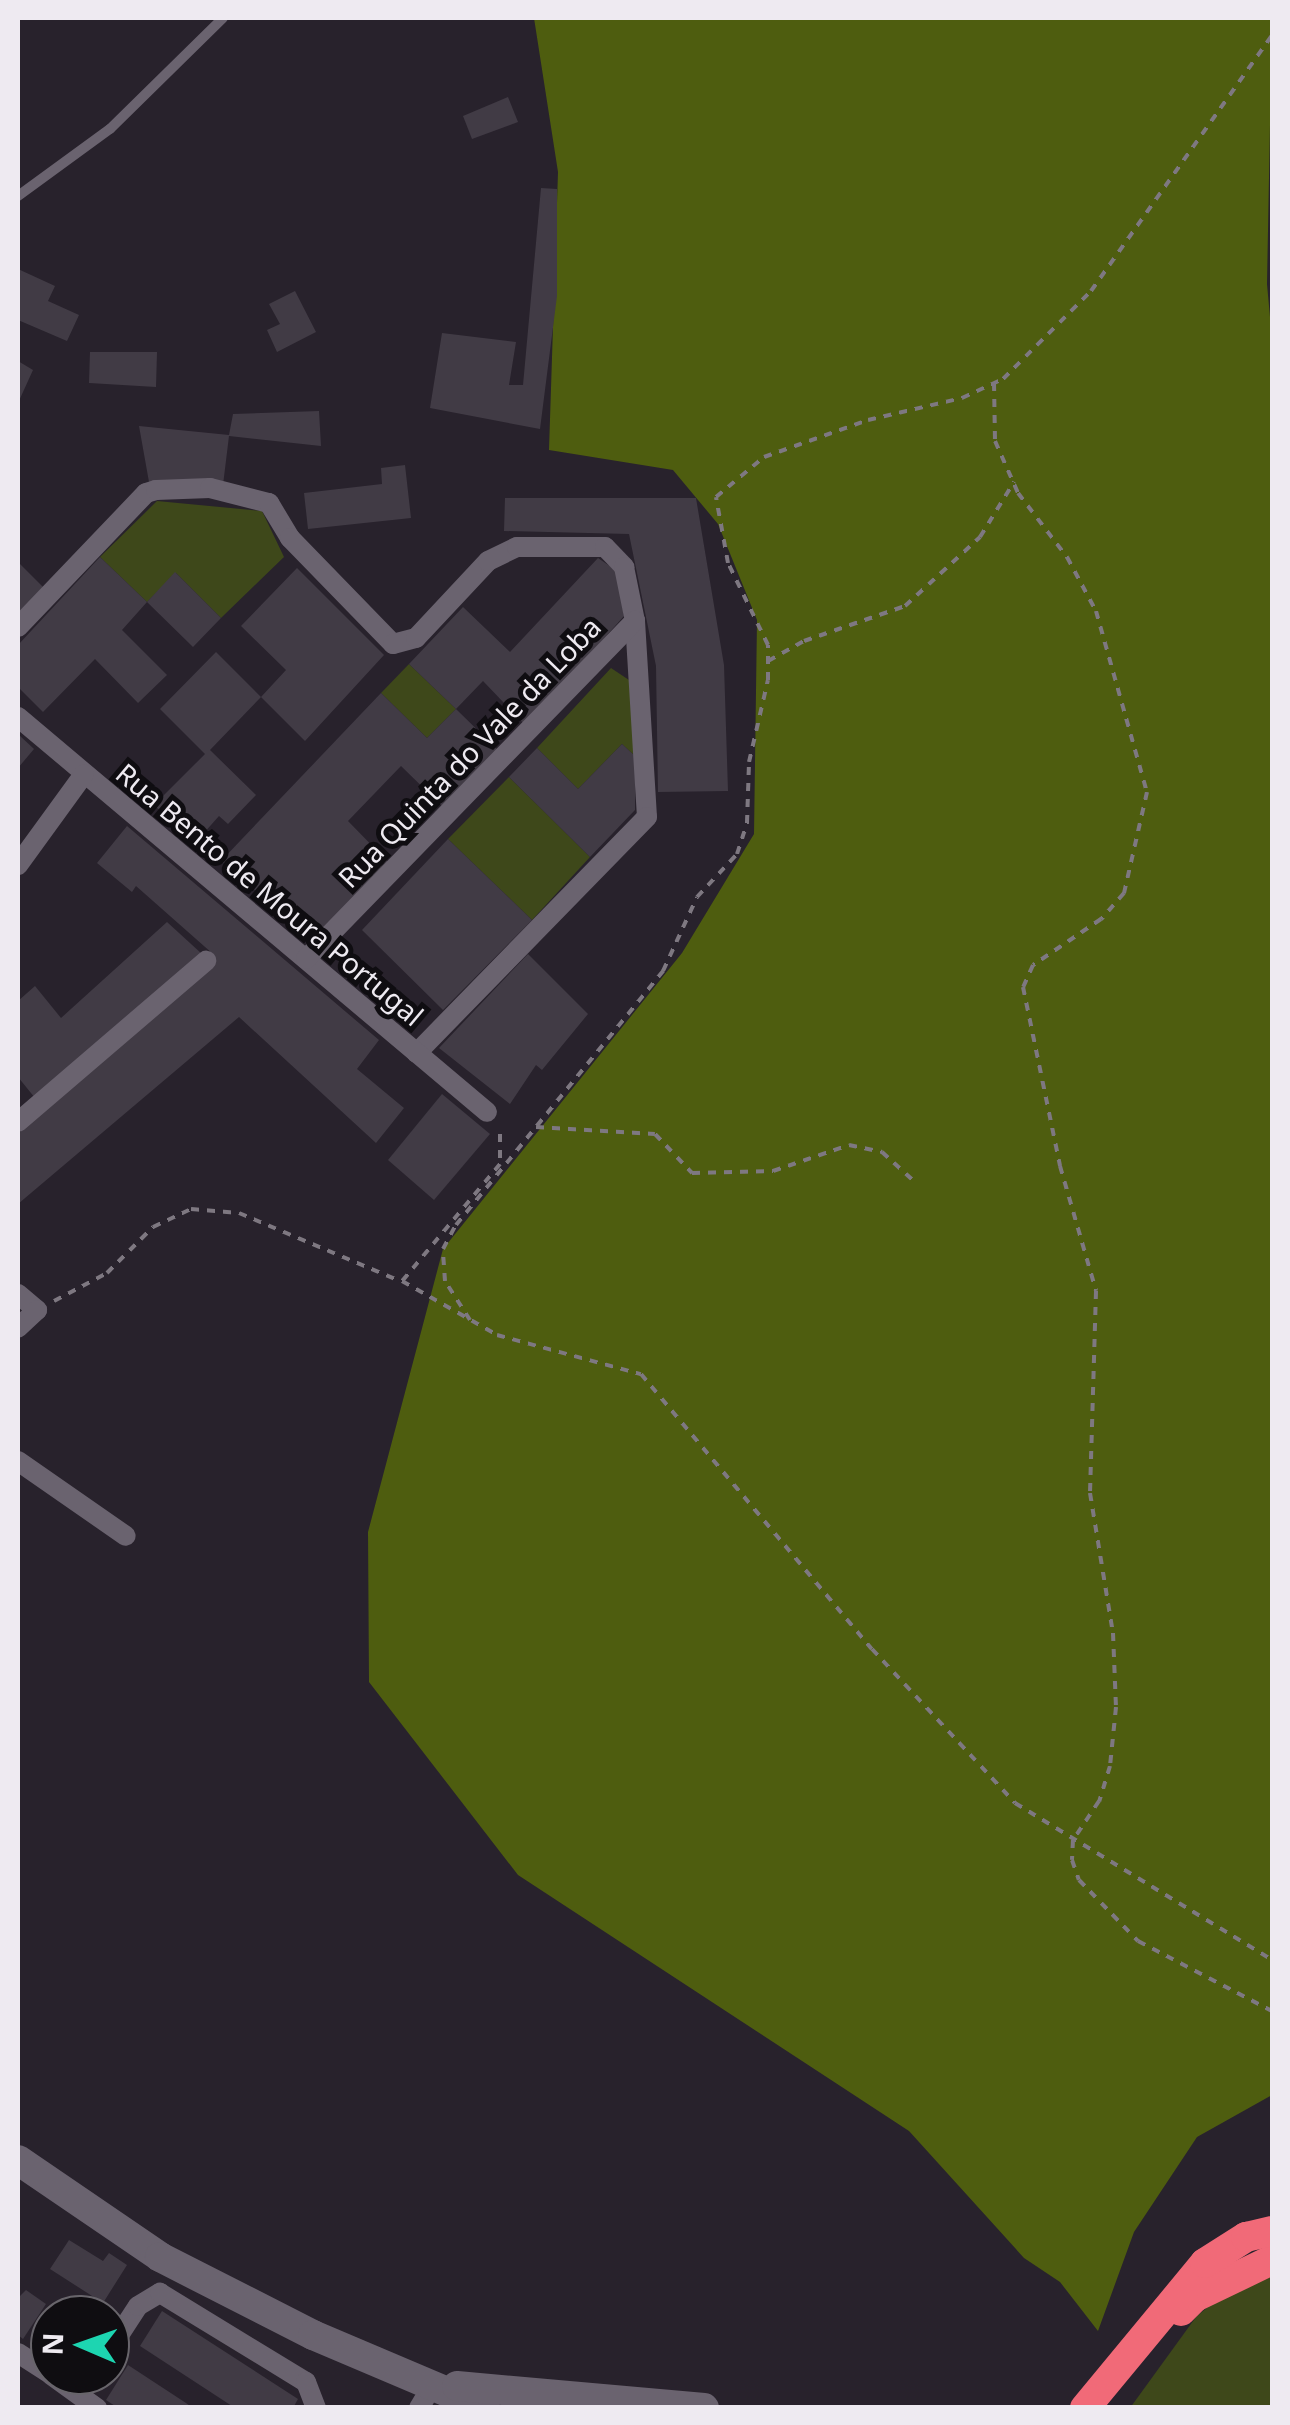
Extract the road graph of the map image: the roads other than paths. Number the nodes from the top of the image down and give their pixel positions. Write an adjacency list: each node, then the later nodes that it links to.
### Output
1 (223, 18): 2 (lane)
2 (18, 196)
3 (635, 621): 4 (street, Rua Quinta do Vale da Loba); 8 (street, Rua Quinta do Vale da Loba); 10 (street)
4 (18, 627)
5 (18, 718): 6 (street, Rua Bento de Moura Portugal)
6 (84, 774): 7 (street); 8 (street, Rua Bento de Moura Portugal)
7 (18, 865)
8 (306, 959): 10 (street, Rua Bento de Moura Portugal)
9 (206, 961): 12 (street)
10 (417, 1052): 11 (street, Rua Bento de Moura Portugal)
11 (487, 1112)
12 (18, 1122)
13 (18, 1294): 14 (street)
14 (18, 1328)
15 (18, 1461): 16 (street)
16 (126, 1536)
17 (18, 2160): 21 (main road)
18 (1272, 2231): 25 (highway)
19 (1272, 2260): 26 (highway)
20 (130, 2318): 22 (street)
21 (427, 2395): 23 (main road); 24 (main road)
22 (316, 2408)
23 (485, 2408)
24 (704, 2408)
25 (1085, 2408)
26 (1105, 2408)

